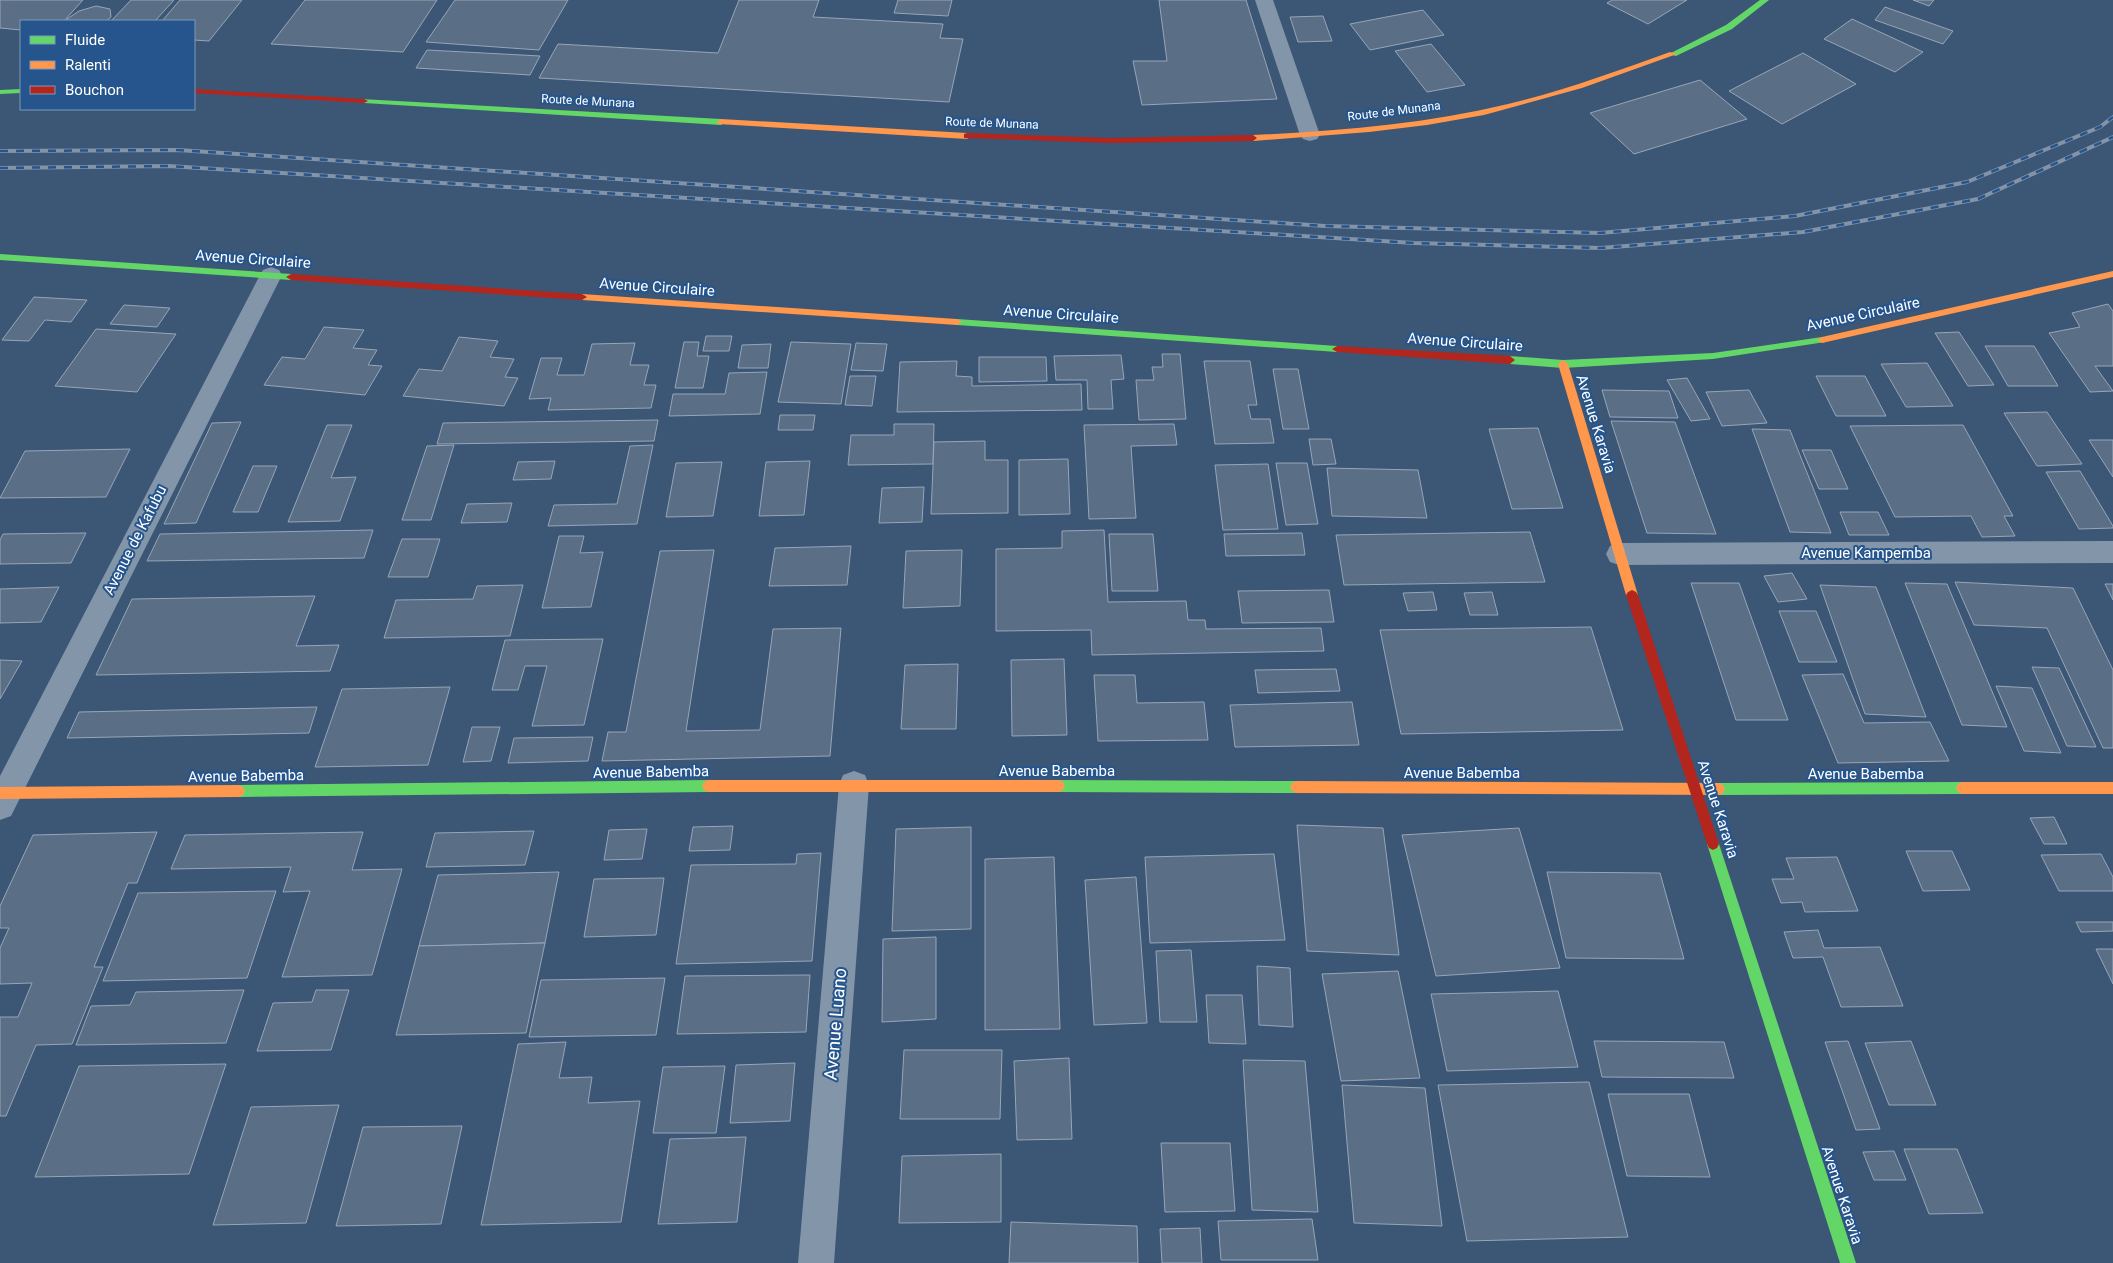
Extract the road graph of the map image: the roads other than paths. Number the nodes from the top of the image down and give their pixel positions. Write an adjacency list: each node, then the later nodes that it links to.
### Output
1 (1264, 0): 6 (street)
2 (1765, 0): 6 (street, Route de Munana)
3 (20, 91): 4 (street)
4 (0, 92)
5 (195, 92): 6 (street, Route de Munana)
6 (1310, 135)
7 (0, 256): 9 (street, Avenue Circulaire)
8 (2113, 274): 10 (street, Avenue Circulaire)
9 (271, 275): 10 (street, Avenue Circulaire); 16 (street, Avenue de Kafubu)
10 (1562, 364): 12 (street, Avenue Karavia)
11 (2113, 552): 12 (street, Avenue Kampemba)
12 (1619, 554): 15 (street, Avenue Karavia)
13 (854, 785): 15 (street, Avenue Babemba); 16 (street, Avenue Babemba); 17 (street, Avenue Luano)
14 (2113, 788): 15 (street, Avenue Babemba)
15 (1696, 789): 18 (street, Avenue Karavia)
16 (2, 797)
17 (816, 1263)
18 (1848, 1263)

